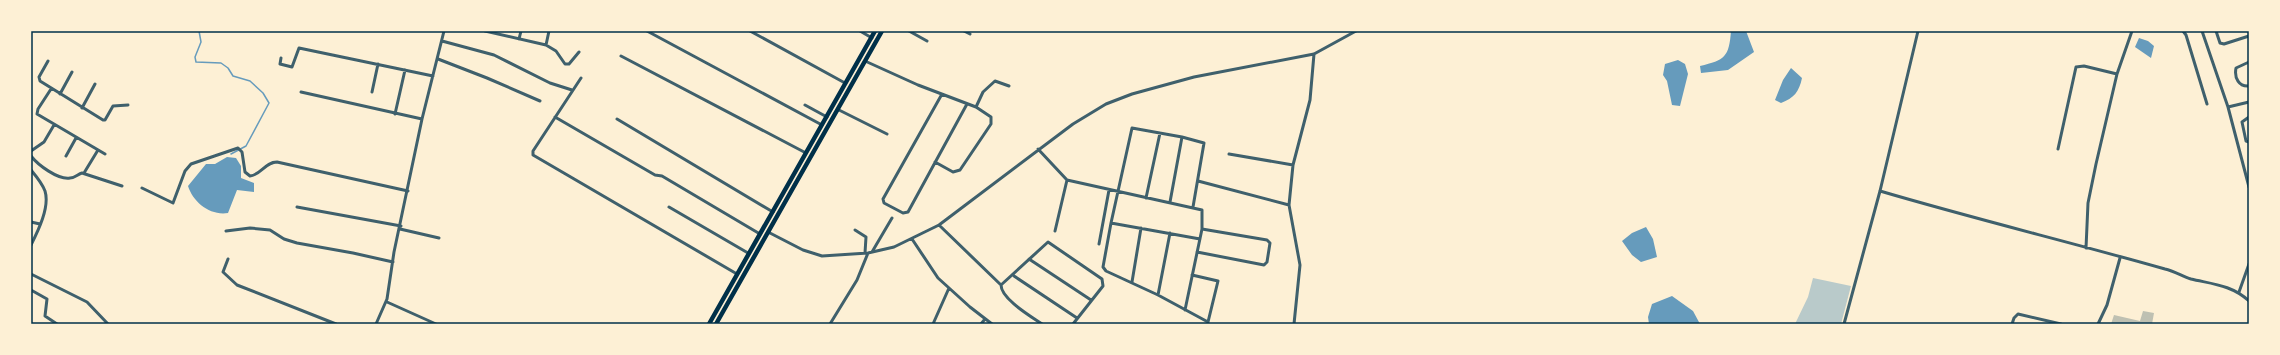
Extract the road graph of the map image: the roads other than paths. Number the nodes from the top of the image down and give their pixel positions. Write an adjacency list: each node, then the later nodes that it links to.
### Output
1 (444, 31): 22 (street)
2 (485, 31): 21 (street)
3 (521, 31): 21 (street)
4 (549, 31): 24 (street)
5 (646, 31): 66 (street)
6 (750, 31): 39 (street)
7 (860, 31): 20 (street)
8 (875, 31): 20 (highway)
9 (882, 31): 30 (highway)
10 (909, 31): 23 (street)
11 (964, 31): 18 (street)
12 (1356, 31): 26 (street)
13 (1918, 31): 92 (street)
14 (2132, 31): 36 (street)
15 (2183, 31): 53 (street)
16 (2202, 31): 56 (street)
17 (2216, 31): 19 (street)
18 (970, 34)
19 (2249, 36)
20 (872, 38): 39 (highway)
21 (519, 39): 24 (street)
22 (442, 41): 29 (street); 44 (street)
23 (927, 41)
24 (546, 45): 25 (street)
25 (579, 52)
26 (1314, 54): 72 (street); 82 (street)
27 (621, 56): 76 (street)
28 (281, 58): 33 (street)
29 (438, 59): 37 (street); 49 (street)
30 (865, 61): 48 (street); 58 (highway)
31 (48, 62): 43 (street)
32 (2249, 62): 42 (street)
33 (378, 64): 34 (street); 46 (street)
34 (405, 70): 37 (street); 59 (street)
35 (72, 72): 47 (street)
36 (2116, 74): 73 (street); 122 (street)
37 (433, 76): 63 (street)
38 (581, 78): 44 (street)
39 (846, 83): 61 (highway)
40 (95, 84): 57 (street)
41 (1009, 86): 55 (street)
42 (2249, 86)
43 (51, 89): 47 (street); 65 (street)
44 (572, 90): 60 (street)
45 (301, 92): 59 (street)
46 (372, 92)
47 (60, 94): 57 (street)
48 (942, 94): 52 (street); 81 (street)
49 (540, 102)
50 (2249, 102): 56 (street)
51 (805, 104): 61 (street)
52 (967, 104): 55 (street); 81 (street)
53 (2207, 104)
54 (128, 105): 57 (street)
55 (976, 107): 81 (street)
56 (2228, 107): 89 (street)
57 (82, 108)
58 (839, 110): 68 (street); 113 (highway)
59 (395, 114): 63 (street)
60 (555, 117): 115 (street); 132 (street)
61 (827, 117): 66 (highway)
62 (2249, 117): 71 (street)
63 (422, 119): 91 (street)
64 (617, 119): 100 (street)
65 (54, 125): 70 (street); 75 (street)
66 (822, 125): 76 (highway)
67 (1160, 133): 69 (street); 93 (street); 94 (street)
68 (887, 134)
69 (1182, 137): 86 (street); 95 (street)
70 (76, 138): 74 (street); 80 (street)
71 (2249, 142)
72 (1038, 149): 85 (street); 105 (street)
73 (2058, 149)
74 (98, 150): 77 (street); 84 (street)
75 (31, 151)
76 (806, 153): 100 (highway)
77 (105, 154)
78 (1229, 154): 82 (street)
79 (31, 156): 84 (street)
80 (66, 156)
81 (935, 162)
82 (1293, 165): 96 (street)
83 (31, 170): 104 (street)
84 (84, 173): 87 (street)
85 (1067, 180): 90 (street); 112 (street)
86 (1198, 181): 96 (street); 99 (street)
87 (122, 186)
88 (142, 188): 91 (street)
89 (2249, 188)
90 (1109, 190): 93 (street); 120 (street)
91 (408, 191): 106 (street)
92 (1880, 191): 122 (street); 161 (street)
93 (1117, 192): 94 (street); 103 (street)
94 (1146, 198): 95 (street)
95 (1170, 202): 99 (street)
96 (1288, 205): 160 (street)
97 (298, 207): 106 (street)
98 (669, 207): 125 (street)
99 (1193, 207): 109 (street)
100 (773, 212): 108 (highway)
101 (892, 218): 124 (street)
102 (31, 222): 104 (street)
103 (1112, 223): 107 (street); 135 (street)
104 (40, 224): 121 (street)
105 (939, 225): 118 (street); 136 (street)
106 (400, 228): 116 (street); 129 (street)
107 (1141, 228): 114 (street); 135 (street)
108 (763, 229): 113 (street); 115 (highway)
109 (1202, 229): 119 (street); 123 (street)
110 (855, 230): 124 (street)
111 (226, 231): 129 (street)
112 (1055, 231)
113 (768, 232): 117 (highway); 124 (street)
114 (1170, 233): 119 (street); 140 (street)
115 (760, 234): 117 (highway); 125 (highway)
116 (439, 238)
117 (765, 238): 153 (highway)
118 (912, 239): 124 (street); 137 (street)
119 (1200, 239): 123 (street)
120 (1099, 244)
121 (31, 245)
122 (2086, 248): 126 (street)
123 (1197, 252): 133 (street)
124 (868, 253): 154 (street)
125 (748, 254): 132 (highway)
126 (2120, 258): 139 (street); 164 (street)
127 (228, 259): 149 (street)
128 (1029, 259): 134 (street); 141 (street); 141 (street)
129 (393, 262): 143 (street)
130 (2249, 264): 139 (street)
131 (31, 274): 148 (street)
132 (737, 274): 152 (highway)
133 (1192, 275): 144 (street); 144 (street)
134 (1014, 276): 136 (street); 145 (street)
135 (1132, 282): 140 (street)
136 (1002, 286): 158 (street)
137 (949, 288): 146 (street); 155 (street)
138 (31, 290): 147 (street)
139 (2240, 292): 142 (street)
140 (1158, 295): 144 (street)
141 (1091, 300): 145 (street)
142 (2249, 301)
143 (387, 302): 150 (street); 151 (street)
144 (1185, 310)
145 (1077, 318): 159 (street)
146 (985, 319): 156 (street); 157 (street)
147 (57, 324)
148 (108, 324)
149 (336, 324)
150 (376, 324)
151 (436, 324)
152 (709, 324)
153 (716, 324)
154 (830, 324)
155 (932, 324)
156 (981, 324)
157 (992, 324)
158 (1042, 324)
159 (1072, 324)
160 (1294, 324)
161 (1844, 324)
162 (2012, 324): 163 (street)
163 (2061, 324)
164 (2098, 324)

